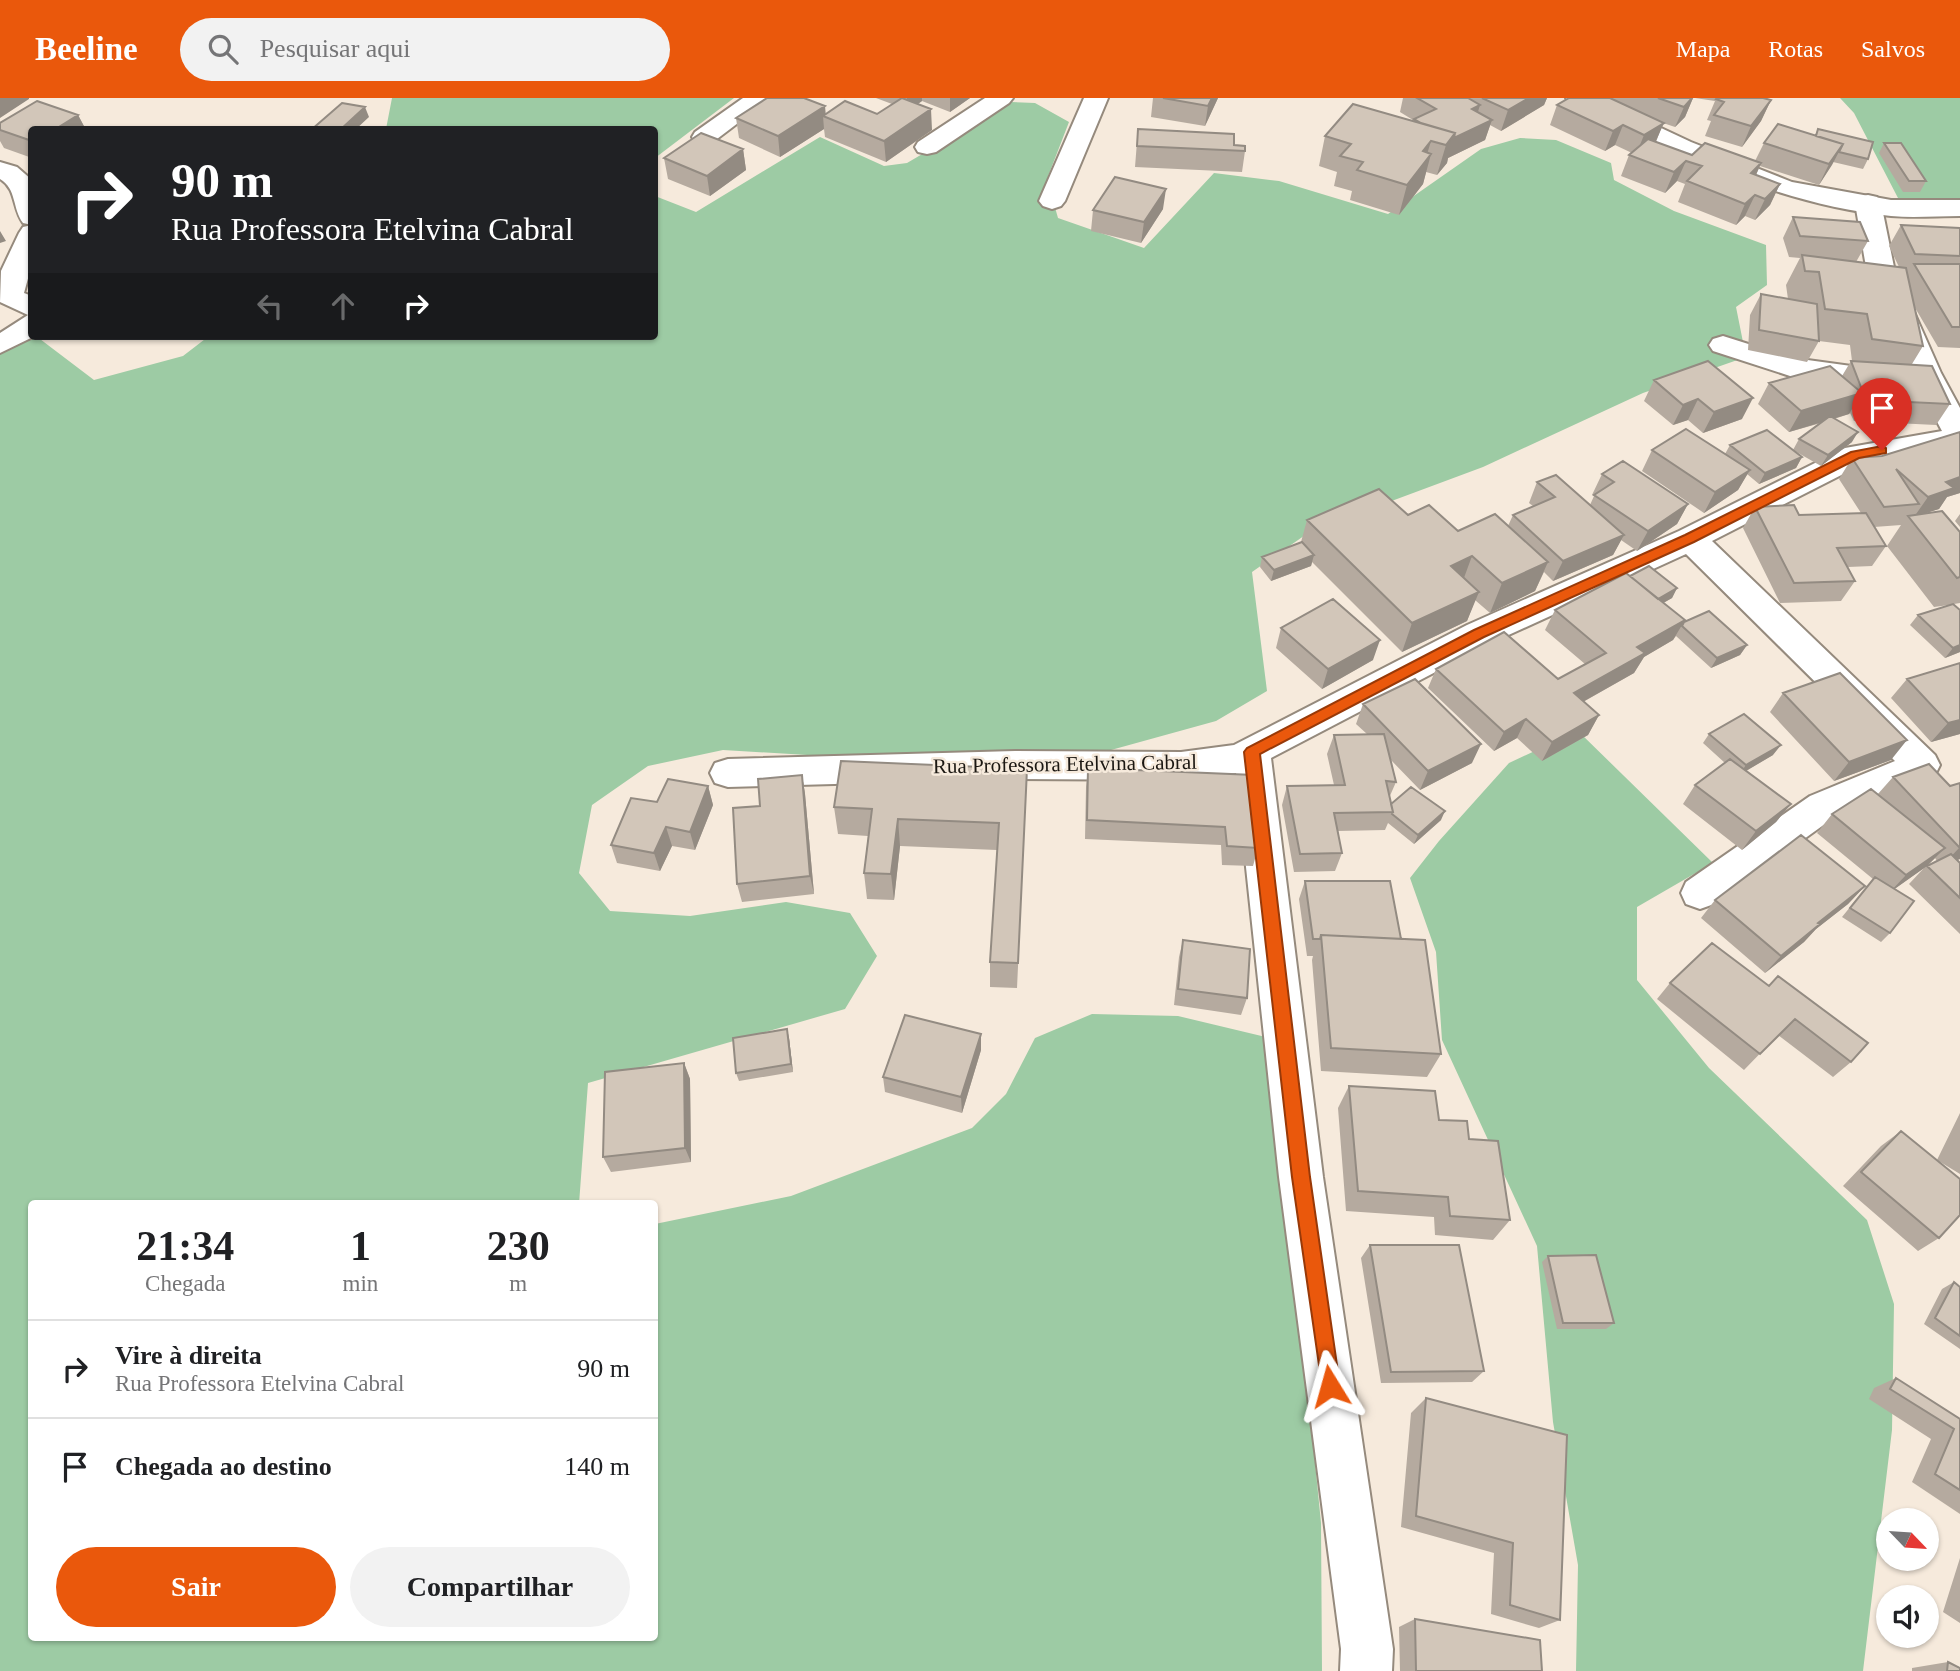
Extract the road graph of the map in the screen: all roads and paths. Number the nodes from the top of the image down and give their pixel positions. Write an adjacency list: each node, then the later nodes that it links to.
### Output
1 (759, 98): 5 (street)
2 (1001, 98): 6 (street)
3 (1096, 98): 9 (street)
4 (1578, 98): 10 (street)
5 (704, 137)
6 (927, 147)
7 (0, 170): 8 (street)
8 (28, 196)
9 (1052, 201)
10 (1868, 204): 11 (street); 17 (street)
11 (1960, 208)
12 (28, 242): 13 (street)
13 (28, 306)
14 (28, 327): 15 (street)
15 (0, 344)
16 (1723, 345): 17 (street)
17 (1908, 380): 18 (street)
18 (1960, 437): 19 (street, Rua Professora Etelvina Cabral)
19 (1690, 538): 20 (street, Rua Professora Etelvina Cabral); 22 (street)
20 (1252, 752): 21 (street, Rua Professora Etelvina Cabral); 23 (street)
21 (728, 773)
22 (1700, 893)
23 (1366, 1671)

